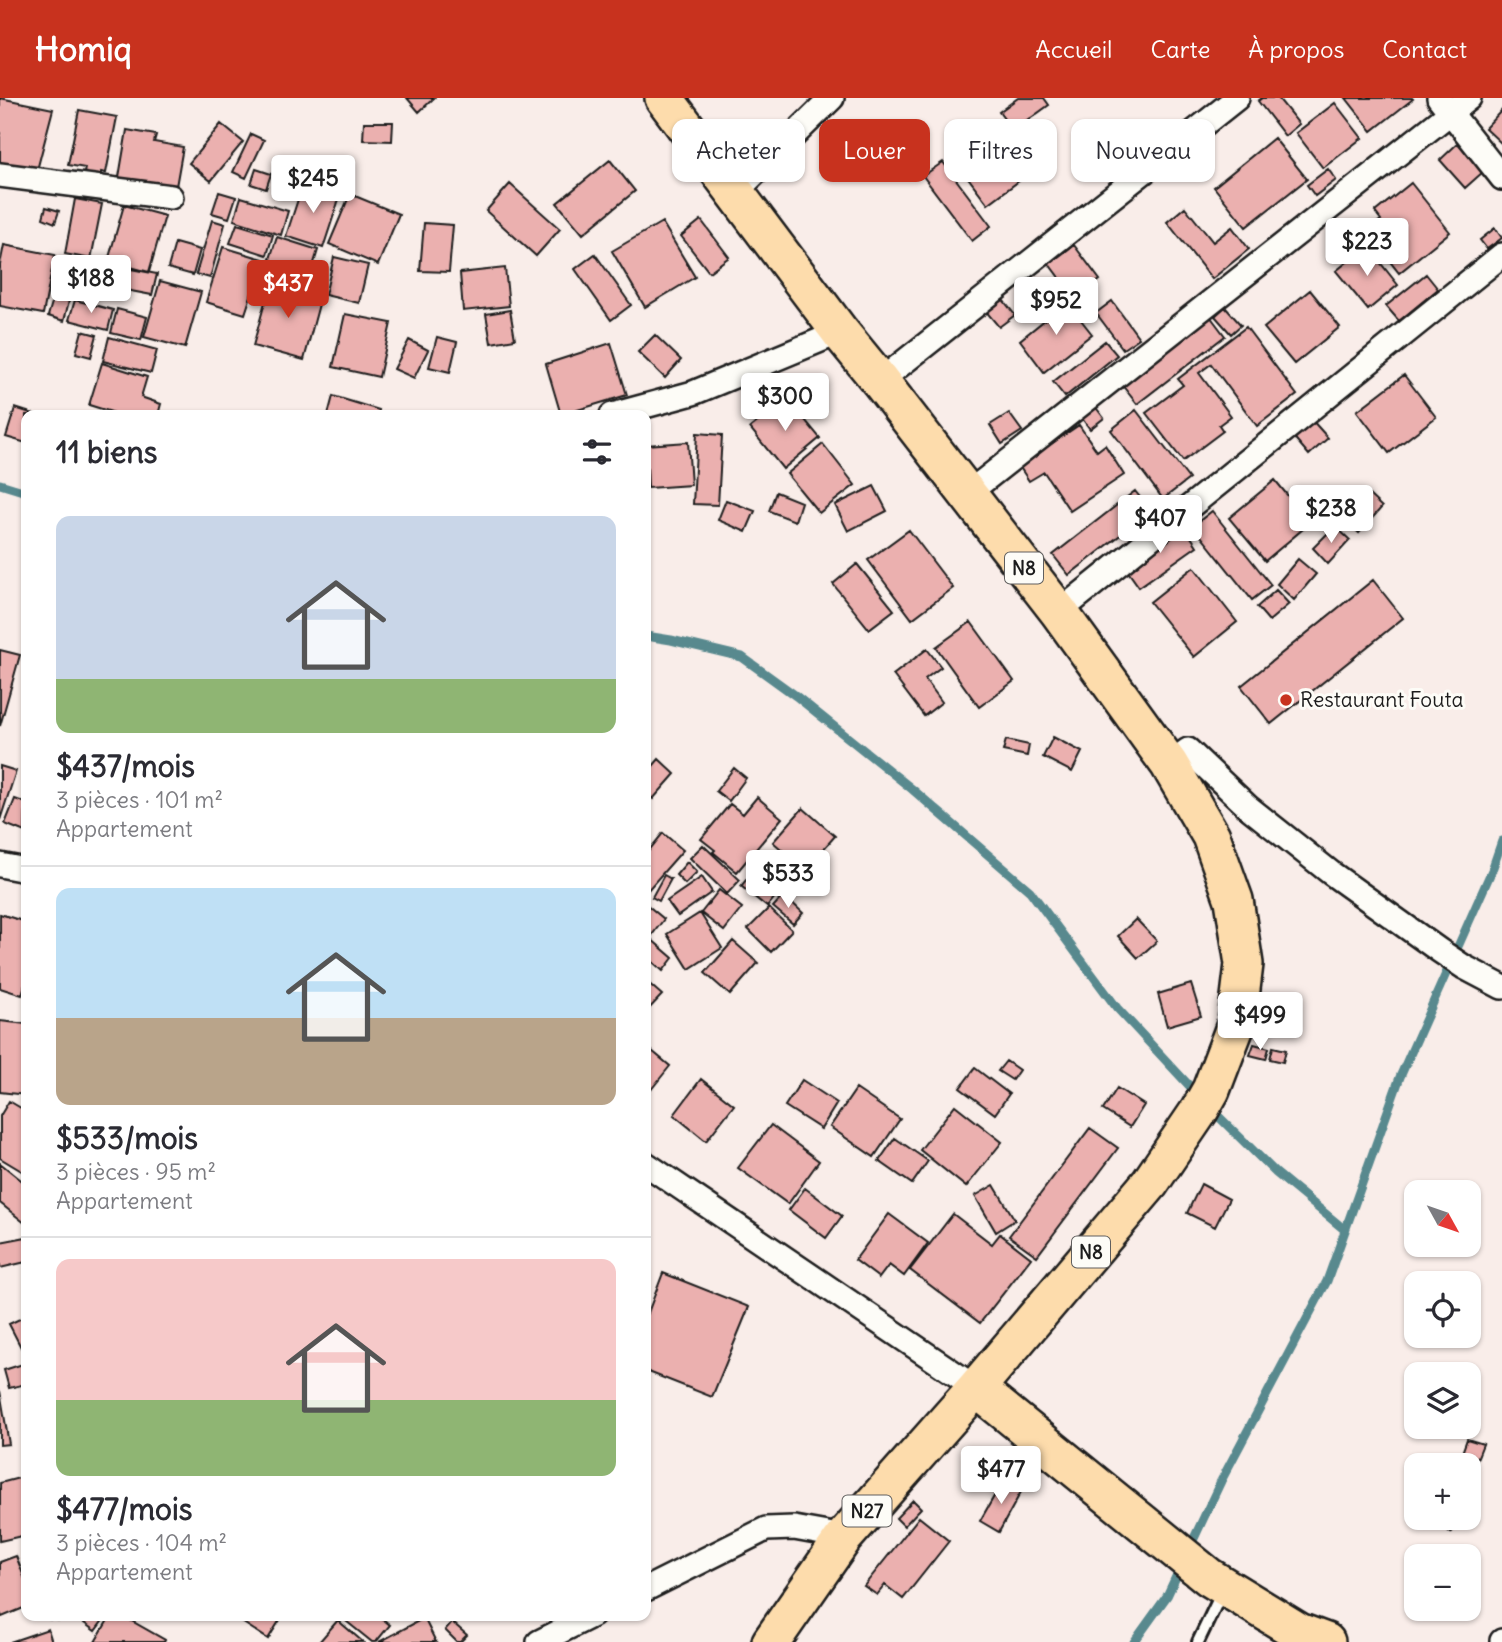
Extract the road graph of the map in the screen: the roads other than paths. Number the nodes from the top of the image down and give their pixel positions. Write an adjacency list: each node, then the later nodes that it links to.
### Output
1 (664, 98): 8 (main road, N8)
2 (832, 98): 8 (street)
3 (1237, 98): 12 (street)
4 (1469, 98): 5 (street)
5 (1445, 105): 7 (street); 14 (street)
6 (0, 175): 9 (street)
7 (1502, 178)
8 (736, 192): 11 (main road, N8)
9 (171, 197)
10 (1502, 255): 15 (street)
11 (840, 332): 12 (main road, N8); 13 (street)
12 (880, 381): 14 (main road, N8)
13 (630, 410)
14 (967, 494): 15 (main road, N8)
15 (1059, 612): 16 (main road, N8)
16 (1169, 764): 19 (street); 21 (main road, N8)
17 (0, 865): 18 (street)
18 (21, 869)
19 (1502, 987)
20 (651, 1167): 21 (street)
21 (976, 1388): 22 (main road, N27); 23 (main road)
22 (844, 1537): 24 (street); 28 (main road, N27)
23 (1217, 1582): 26 (main road); 29 (lane)
24 (651, 1586)
25 (581, 1621): 27 (street)
26 (1307, 1639)
27 (539, 1642)
28 (771, 1642)
29 (1198, 1642)

